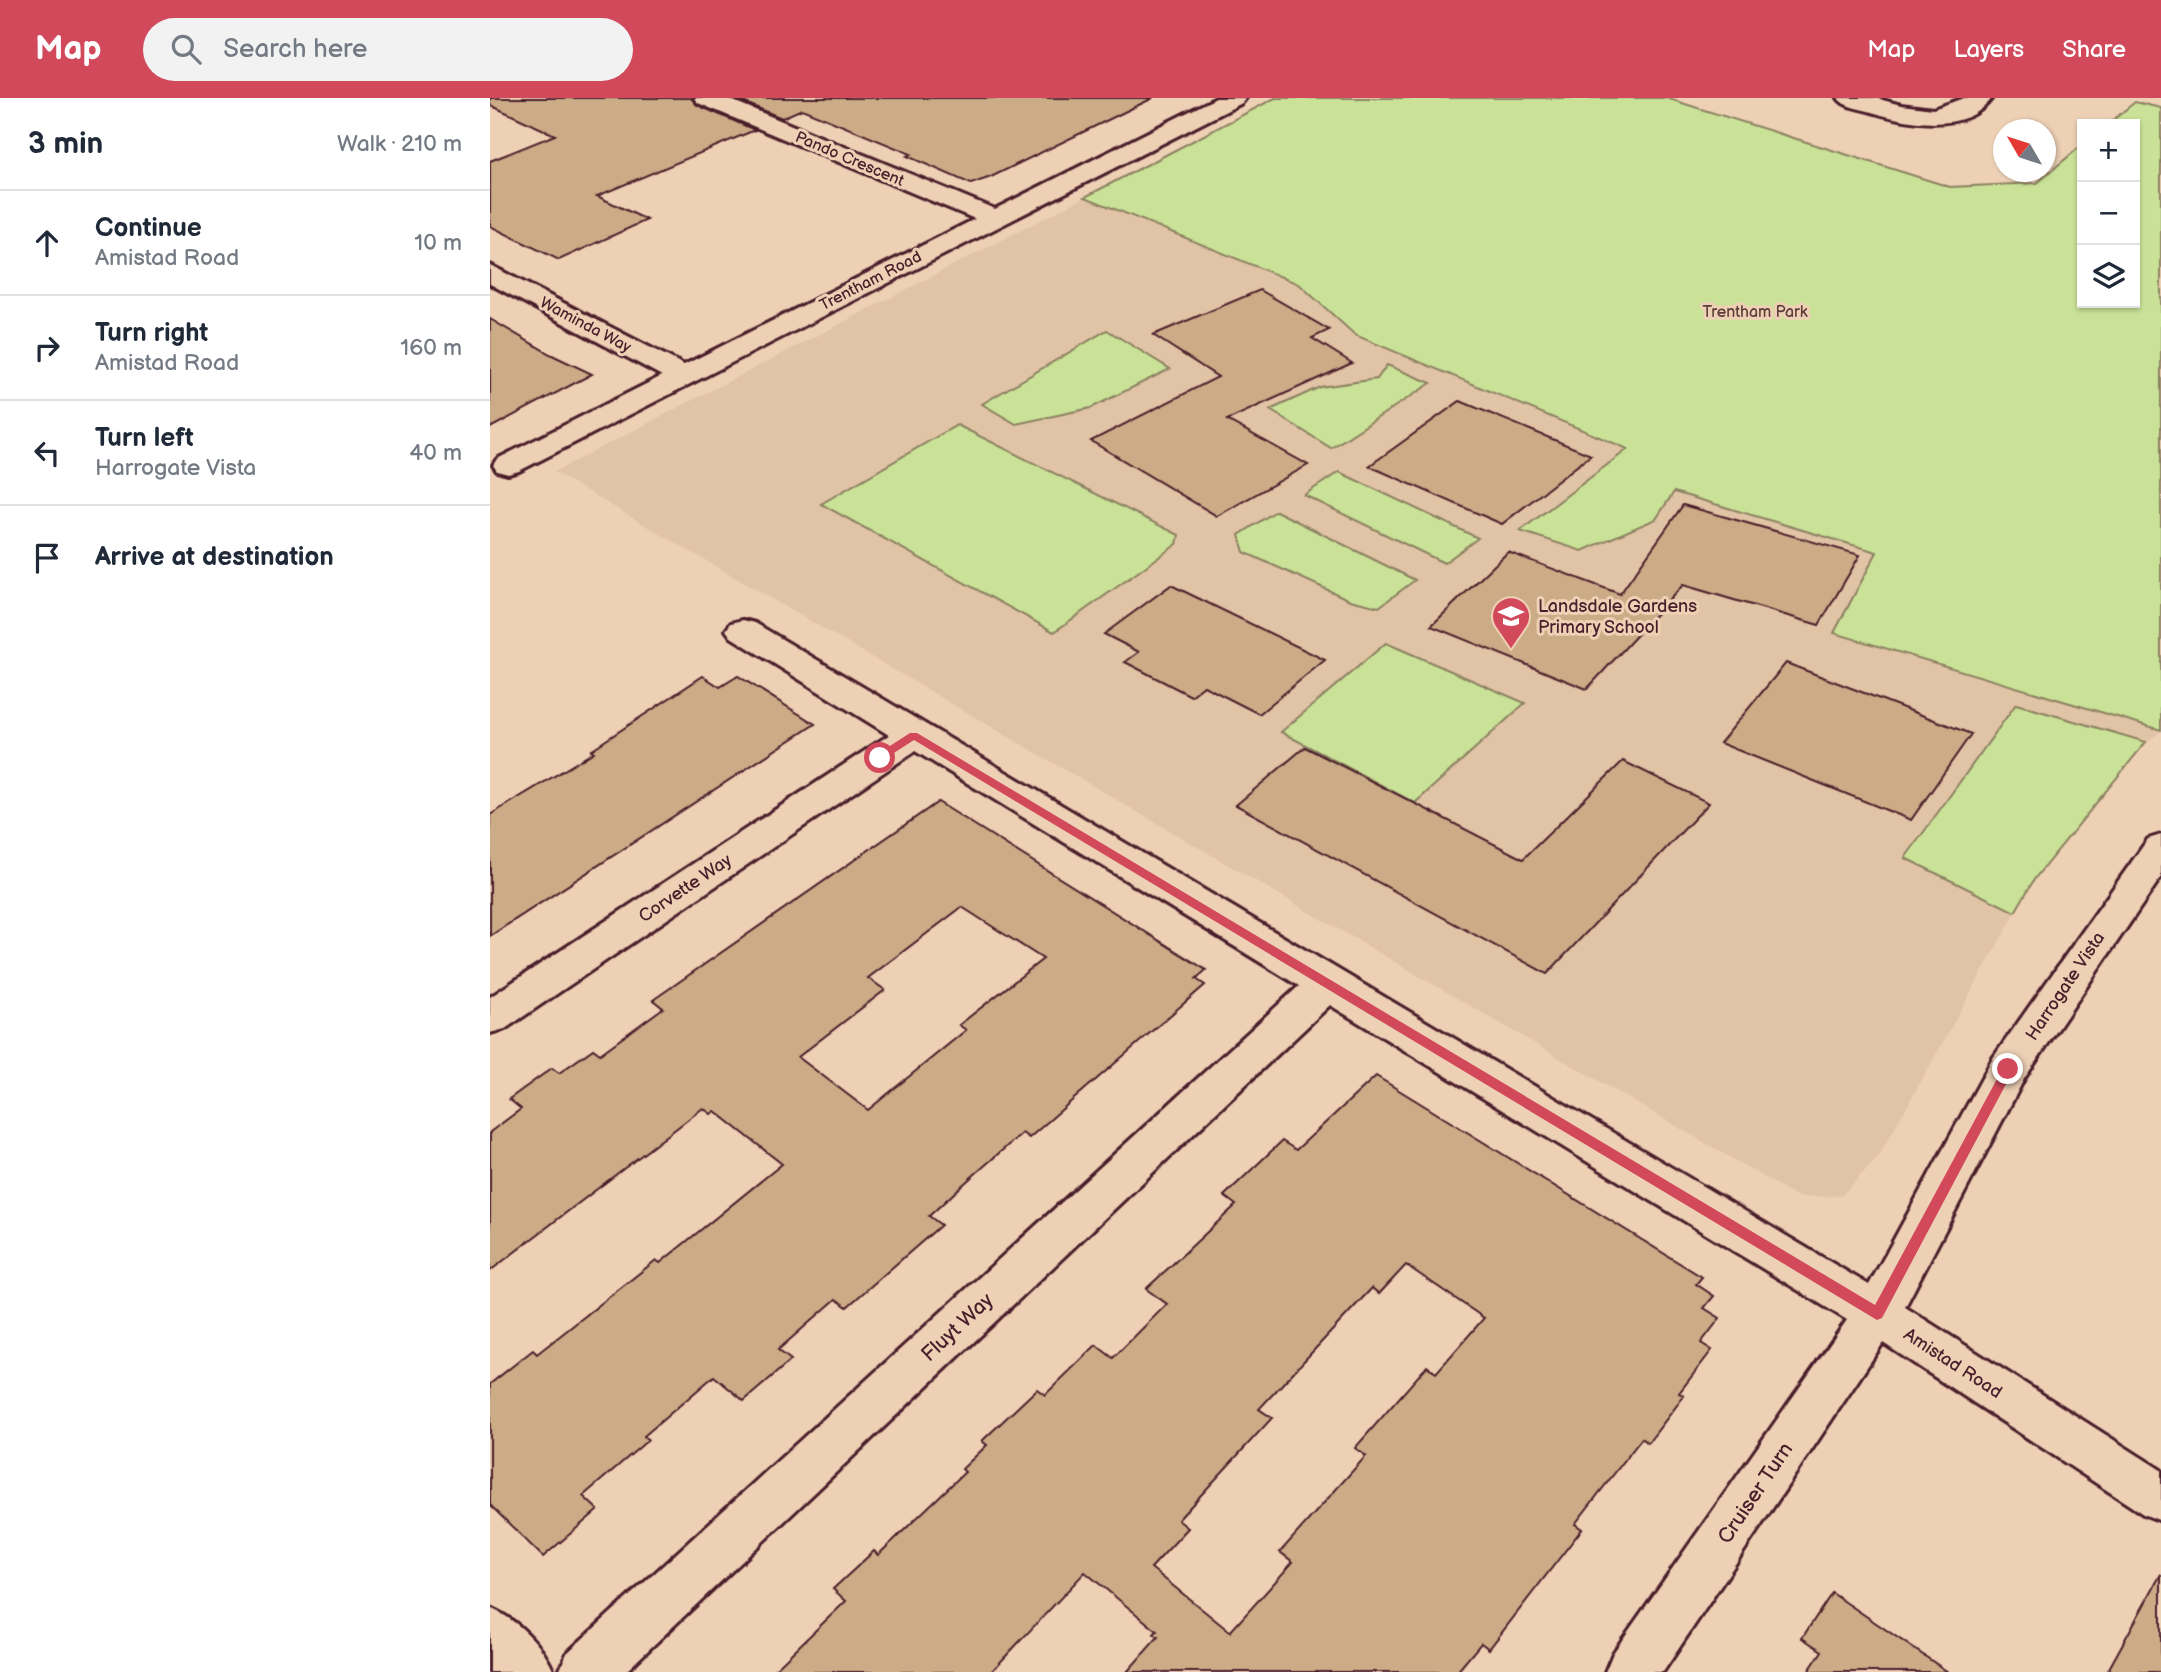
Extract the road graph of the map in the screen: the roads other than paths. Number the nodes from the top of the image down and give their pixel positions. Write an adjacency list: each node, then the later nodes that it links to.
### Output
1 (706, 98): 5 (street, Pando Crescent)
2 (1234, 98): 5 (street, Trentham Road)
3 (1850, 98): 4 (street)
4 (1980, 98)
5 (994, 218): 7 (street, Trentham Road)
6 (490, 274): 7 (street, Waminda Way)
7 (682, 375): 8 (street, Trentham Road)
8 (508, 465)
9 (743, 630): 10 (street, Amistad Road)
10 (897, 746): 12 (street, Amistad Road); 13 (street, Corvette Way)
11 (2161, 848): 14 (street, Harrogate Vista)
12 (1328, 983): 14 (street, Amistad Road); 18 (street, Fluyt Way)
13 (490, 1018)
14 (1877, 1314): 15 (street, Amistad Road); 19 (street, Cruiser Turn)
15 (2161, 1498)
16 (490, 1634): 17 (street)
17 (527, 1672)
18 (586, 1672)
19 (1632, 1672)

